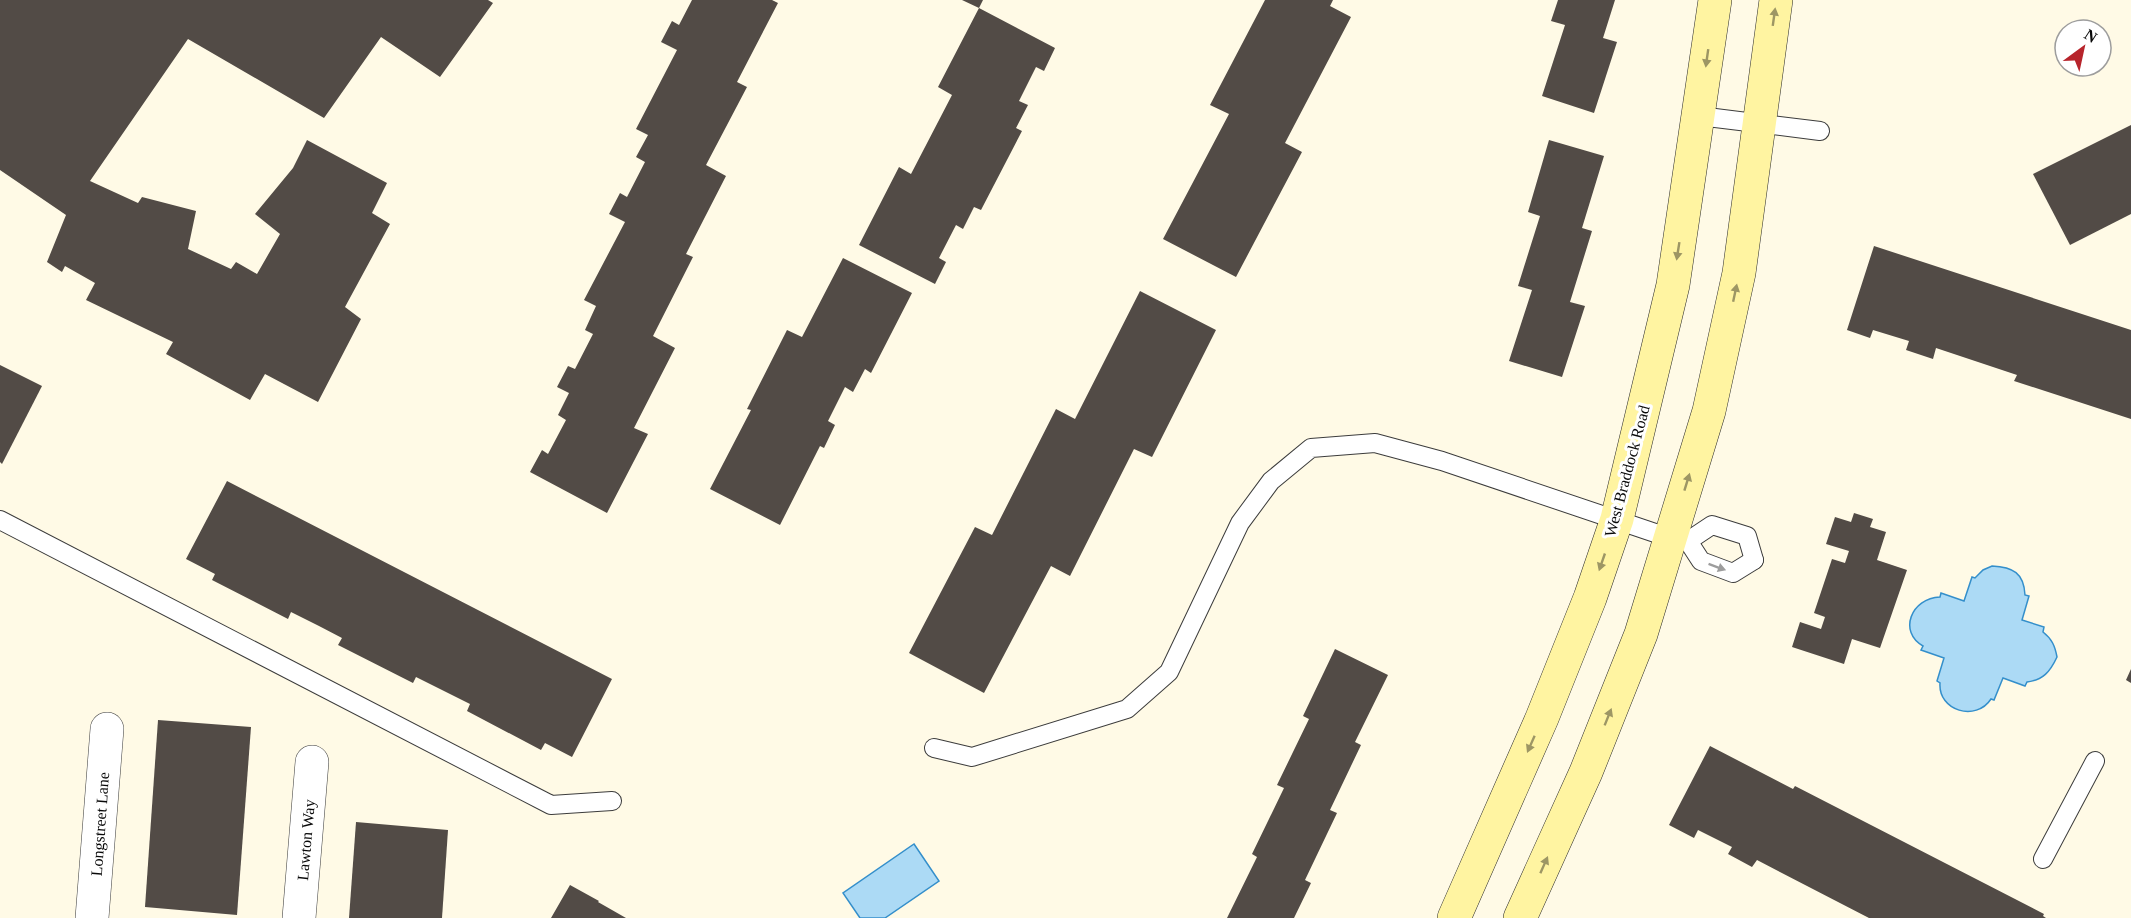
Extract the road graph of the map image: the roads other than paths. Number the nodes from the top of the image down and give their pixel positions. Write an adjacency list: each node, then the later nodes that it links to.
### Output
1 (1715, 0): 3 (main road, West Braddock Road, one-way to 3)
2 (1776, 0): 4 (main road, one-way to 2)
3 (1699, 116): 4 (lane); 6 (main road, West Braddock Road, one-way to 6)
4 (1760, 124): 5 (lane); 8 (main road, one-way to 4)
5 (1820, 132)
6 (1617, 519): 8 (lane); 10 (lane); 17 (main road, West Braddock Road, one-way to 17)
7 (0, 520): 13 (lane)
8 (1679, 539): 8 (lane, one-way to 8); 18 (main road, one-way to 8)
9 (107, 729): 15 (street, Longstreet Lane)
10 (934, 748)
11 (2095, 761): 14 (lane)
12 (312, 762): 16 (street, Lawton Way)
13 (612, 801)
14 (2043, 859)
15 (93, 918)
16 (299, 918)
17 (1454, 918)
18 (1520, 918)

